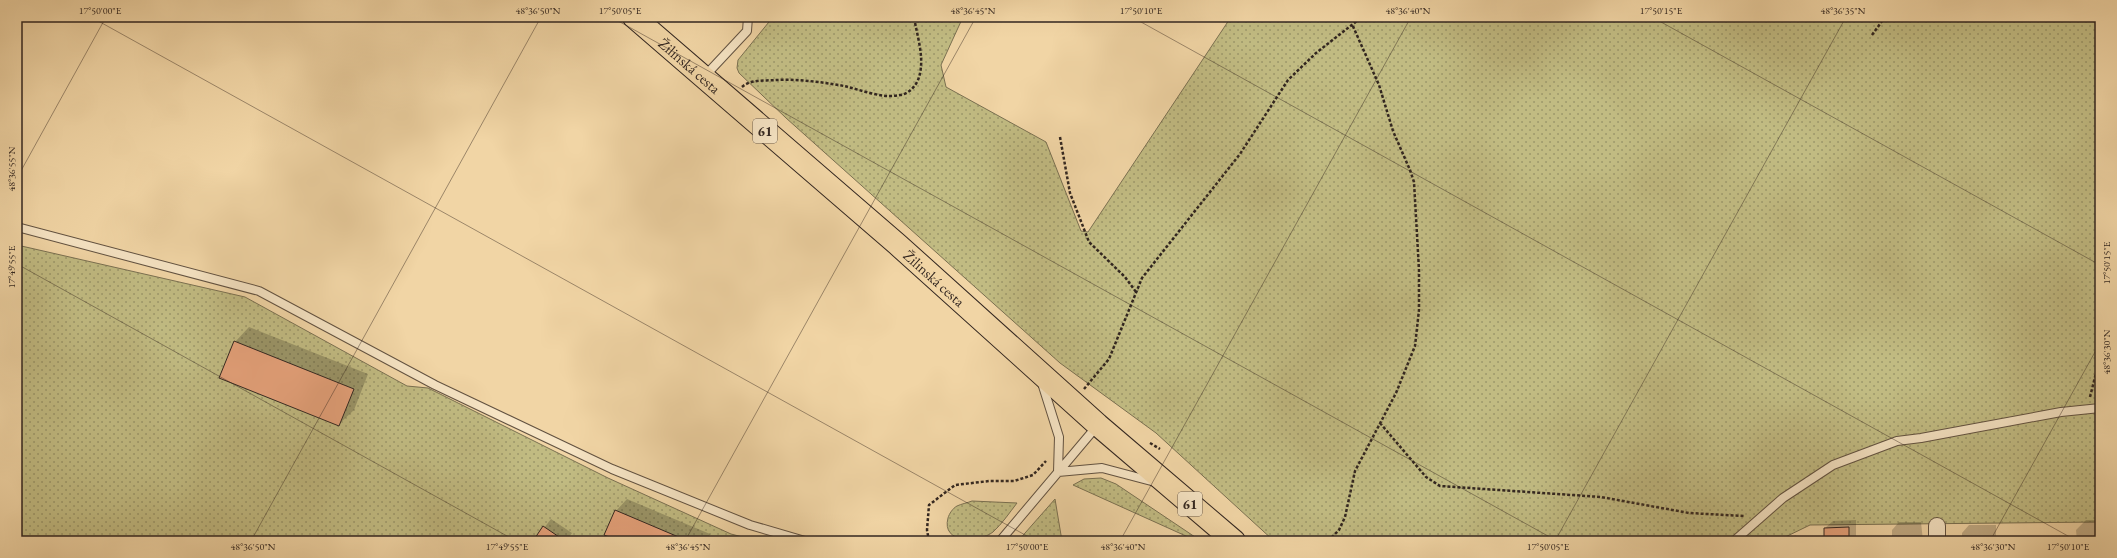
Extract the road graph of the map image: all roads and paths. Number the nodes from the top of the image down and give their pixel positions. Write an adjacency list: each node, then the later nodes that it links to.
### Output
1 (634, 17): 8 (main road, Žilinská cesta / 61)
2 (748, 17): 8 (lane)
3 (914, 17): 9 (path)
4 (1362, 17): 6 (path)
5 (1885, 17): 7 (path)
6 (1352, 24): 12 (path); 17 (path)
7 (1872, 35)
8 (703, 77): 9 (main road, Žilinská cesta / 61)
9 (729, 100): 14 (main road, Žilinská cesta / 61)
10 (1060, 137): 12 (path)
11 (17, 227): 23 (lane)
12 (1136, 292): 15 (path)
13 (2100, 318): 16 (path)
14 (1036, 369): 15 (main road, Žilinská cesta / 61); 19 (lane)
15 (1073, 403): 18 (main road, Žilinská cesta / 61)
16 (2097, 408): 22 (lane)
17 (1380, 423): 22 (path); 27 (path)
18 (1098, 425): 19 (lane); 21 (main road, Žilinská cesta / 61)
19 (1058, 472): 20 (lane); 21 (lane)
20 (1052, 478): 24 (path); 25 (lane)
21 (1170, 486): 26 (main road, Žilinská cesta / 61)
22 (1757, 519): 28 (lane)
23 (805, 541)
24 (929, 541)
25 (1000, 541)
26 (1234, 541)
27 (1328, 541)
28 (1734, 541)

